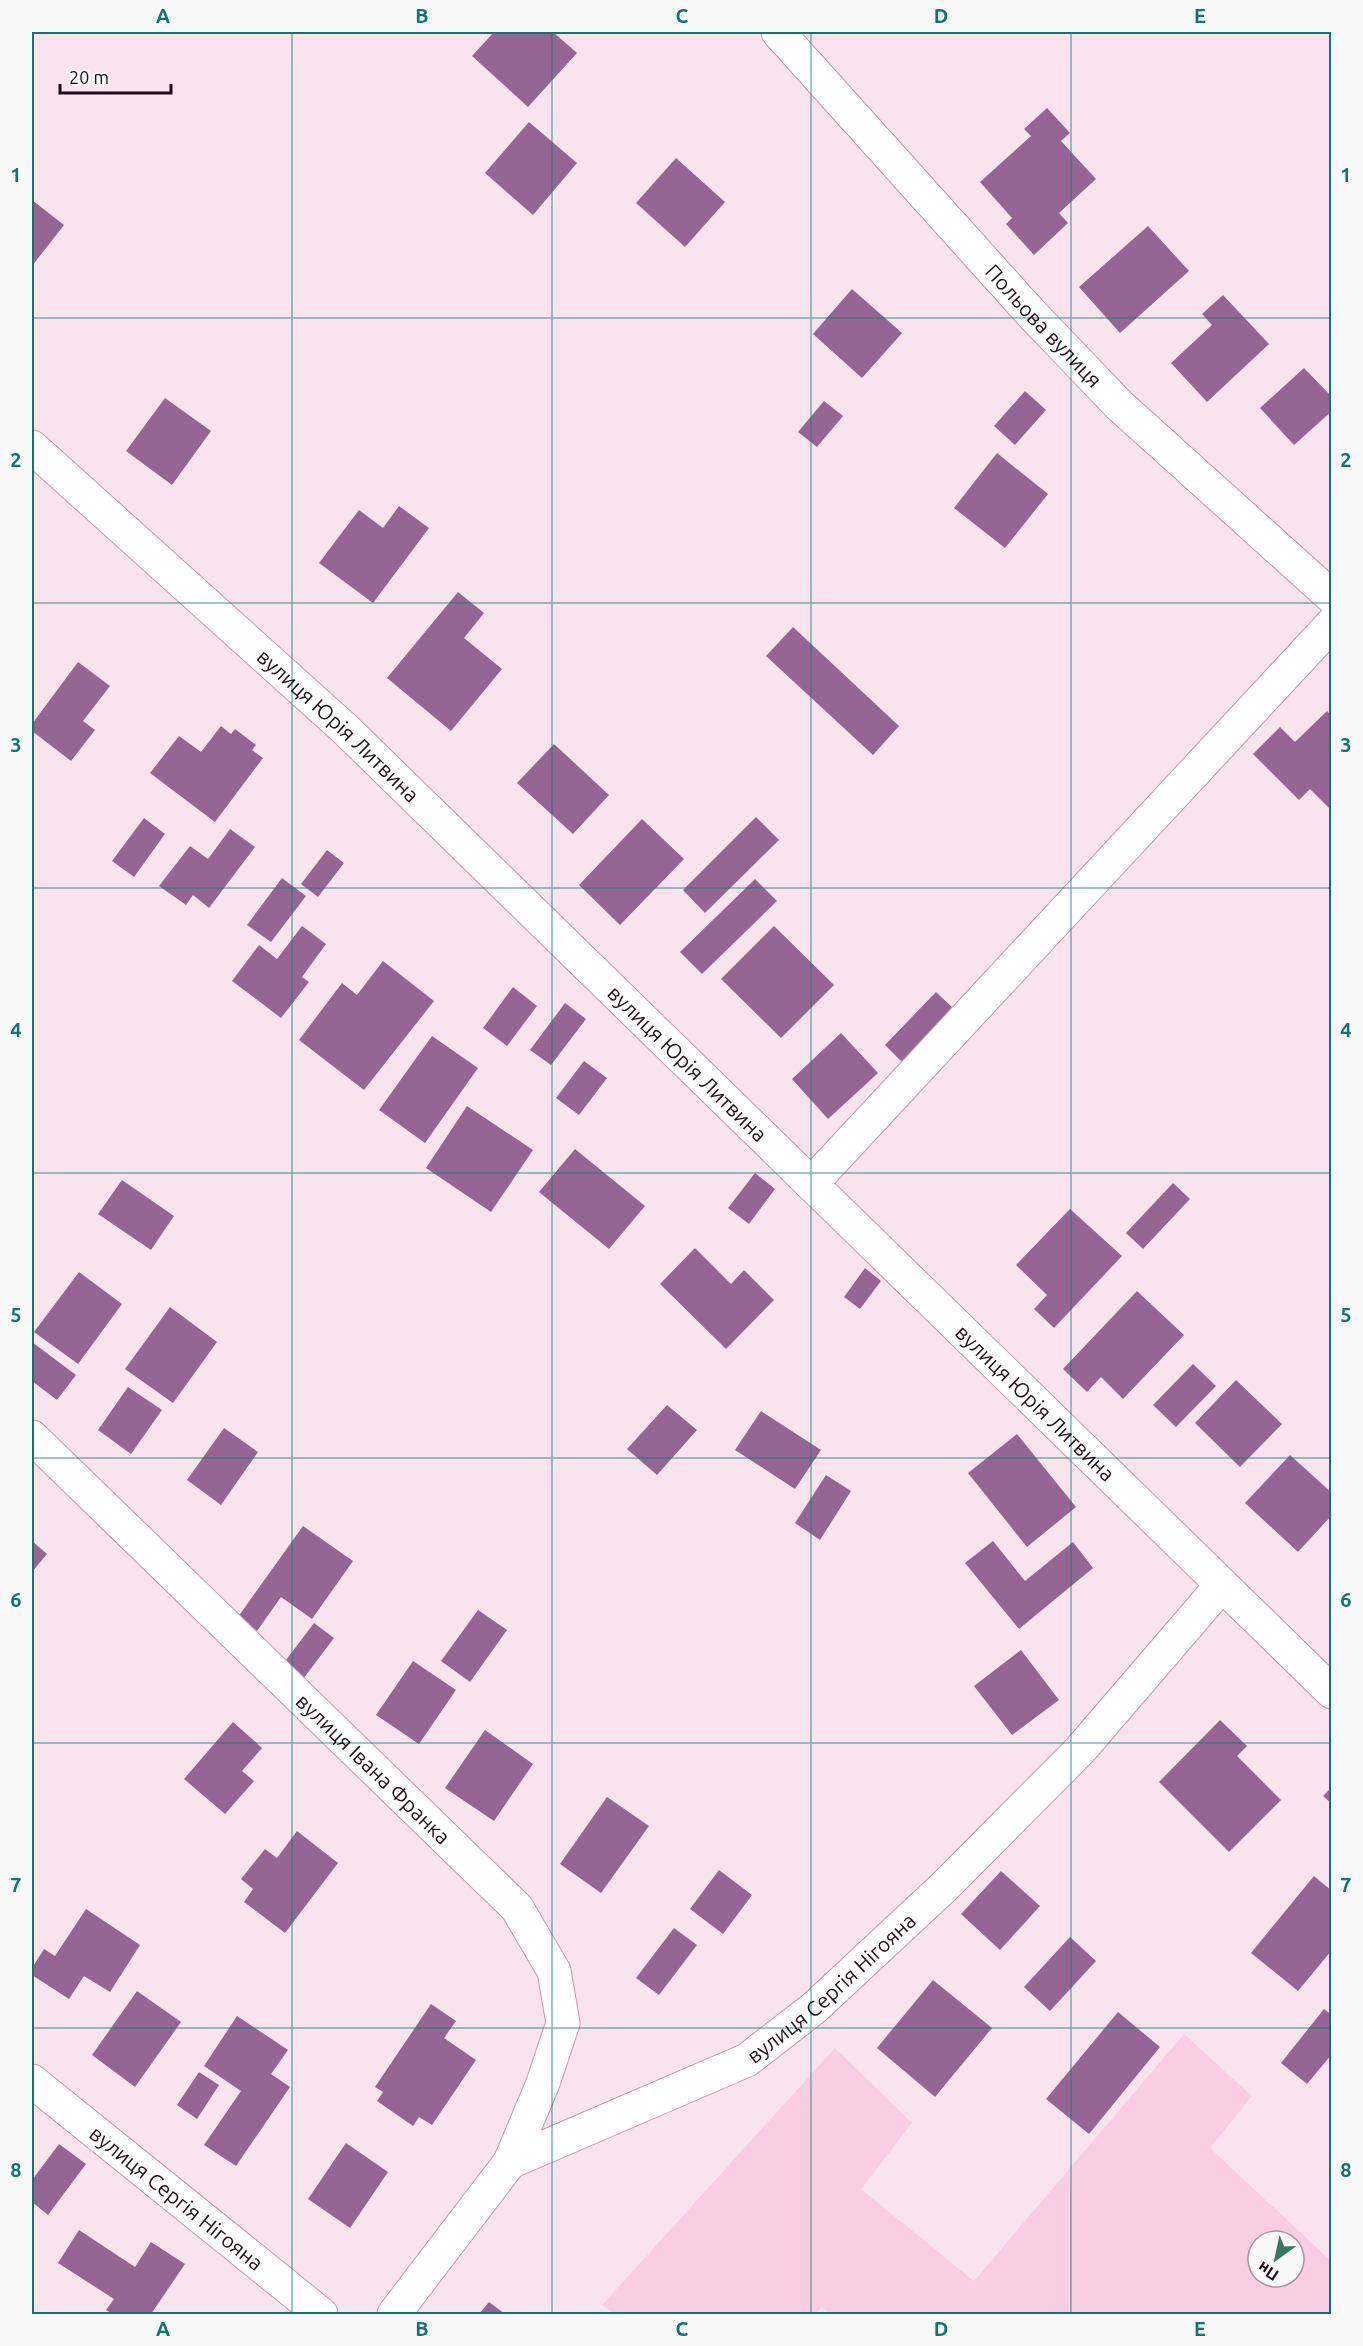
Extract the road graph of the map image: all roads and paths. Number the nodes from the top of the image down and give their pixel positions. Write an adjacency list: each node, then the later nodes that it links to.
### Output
1 (778, 32): 3 (street, Польова вулиця)
2 (32, 447): 5 (street, вулиця Юрія Литвина)
3 (1332, 597)
4 (1332, 624): 5 (street)
5 (811, 1184): 7 (street, вулиця Юрія Литвина)
6 (32, 1437): 10 (street, вулиця Івана Франка)
7 (1221, 1586): 8 (street, вулиця Юрія Литвина); 10 (street, вулиця Сергія Нігояна)
8 (1332, 1692)
9 (32, 2081): 11 (street, вулиця Сергія Нігояна)
10 (510, 2162): 12 (street, вулиця Сергія Нігояна)
11 (321, 2314)
12 (394, 2314)

